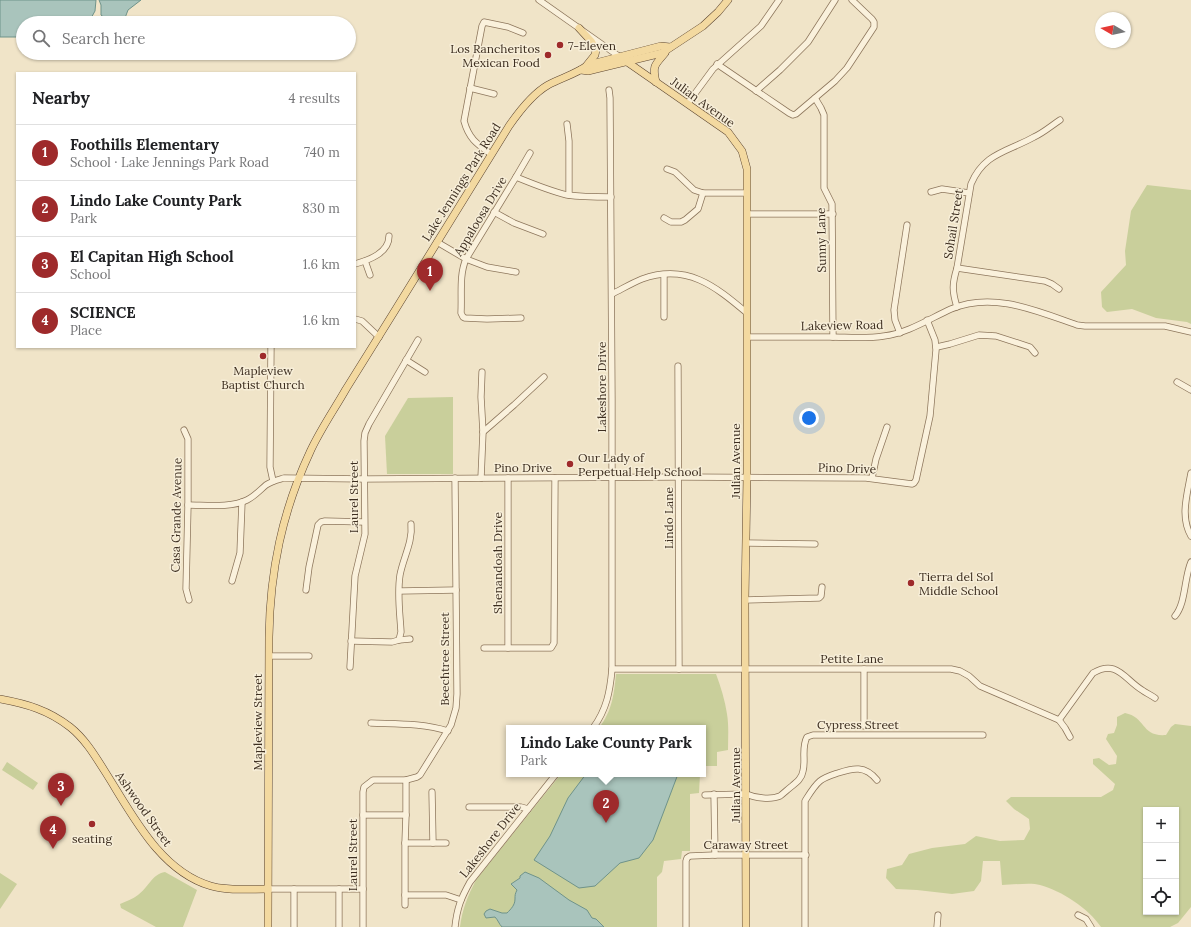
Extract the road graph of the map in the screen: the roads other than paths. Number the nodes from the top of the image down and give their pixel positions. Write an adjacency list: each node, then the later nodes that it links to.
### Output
1 (540, 0): 6 (street)
2 (728, 0): 8 (main road, Lake Jennings Park Road)
3 (779, 0): 11 (street)
4 (835, 0): 16 (street)
5 (852, 0): 18 (street)
6 (580, 28): 9 (street); 12 (main road)
7 (523, 33): 14 (street)
8 (670, 47): 9 (main road, Lake Jennings Park Road); 10 (main road, Lake Jennings Park Road); 13 (main road)
9 (620, 57): 10 (main road, Julian Avenue); 12 (main road, Lake Jennings Park Road)
10 (627, 62): 12 (main road, Lake Jennings Park Road); 13 (main road, Julian Avenue)
11 (717, 64): 16 (street); 19 (street)
12 (581, 70): 23 (main road, Lake Jennings Park Road)
13 (656, 82): 19 (main road, Julian Avenue)
14 (470, 88): 17 (street); 23 (street)
15 (609, 90): 31 (street, Lakeshore Drive)
16 (756, 90): 18 (street)
17 (494, 94)
18 (815, 98): 34 (street, Sunny Lane)
19 (688, 104): 28 (main road, Julian Avenue)
20 (1060, 120): 29 (street, Sohail Street)
21 (567, 124): 30 (street)
22 (530, 153): 25 (street, Appaloosa Drive)
23 (491, 154): 39 (main road, Lake Jennings Park Road)
24 (667, 169): 27 (street)
25 (516, 177): 30 (street); 32 (street, Appaloosa Drive)
26 (931, 192): 29 (street)
27 (703, 193): 28 (street); 35 (street)
28 (747, 193): 33 (main road, Julian Avenue)
29 (969, 193): 43 (street, Sohail Street)
30 (569, 195): 31 (street)
31 (611, 197): 48 (street, Lakeshore Drive)
32 (494, 212): 37 (street); 40 (street, Appaloosa Drive)
33 (747, 214): 34 (street); 50 (main road, Julian Avenue)
34 (832, 214): 59 (street, Sunny Lane)
35 (664, 218)
36 (907, 225): 56 (street)
37 (543, 234)
38 (390, 236): 41 (street)
39 (437, 242): 40 (street); 57 (main road, Lake Jennings Park Road)
40 (466, 259): 44 (street); 52 (street, Appaloosa Drive)
41 (365, 261): 42 (street); 45 (street)
42 (356, 264)
43 (957, 268): 47 (street); 49 (street, Sohail Street)
44 (516, 272)
45 (370, 275)
46 (664, 275): 48 (street); 50 (street); 51 (street)
47 (1059, 289)
48 (612, 294): 82 (street, Lakeshore Drive)
49 (957, 308): 54 (street, Lakeview Road); 55 (street, Lakeview Road)
50 (747, 313): 58 (main road, Julian Avenue)
51 (664, 317)
52 (521, 318)
53 (356, 319): 57 (street)
54 (927, 320): 56 (street, Lakeview Road); 61 (street, Pino Drive)
55 (1191, 332)
56 (900, 333): 59 (street, Lakeview Road)
57 (379, 337): 77 (main road, Lake Jennings Park Road)
58 (747, 337): 59 (street, Lakeview Road); 76 (main road, Julian Avenue)
59 (833, 337)
60 (418, 340): 64 (street, Laurel Street)
61 (937, 347): 63 (street); 83 (street, Pino Drive)
62 (271, 348): 85 (street)
63 (1035, 353)
64 (406, 360): 66 (street); 84 (street, Laurel Street)
65 (678, 366): 75 (street, Lindo Lane)
66 (425, 372)
67 (482, 372): 73 (street)
68 (544, 376): 73 (street)
69 (1177, 382): 70 (street)
70 (1191, 390)
71 (887, 427): 83 (street)
72 (184, 430): 88 (street, Casa Grande Avenue)
73 (483, 432): 79 (street)
74 (1191, 474): 87 (street)
75 (679, 477): 76 (street, Pino Drive); 82 (street, Pino Drive); 113 (street, Lindo Lane)
76 (747, 477): 83 (street, Pino Drive); 93 (main road, Julian Avenue)
77 (299, 478): 84 (street, Pino Drive); 85 (street, Pino Drive); 89 (main road, Lake Jennings Park Road)
78 (455, 478): 79 (street, Pino Drive); 84 (street, Pino Drive); 100 (street, Beechtree Street)
79 (481, 478): 80 (street, Pino Drive)
80 (508, 478): 81 (street, Pino Drive); 108 (street, Shenandoah Drive)
81 (555, 478): 82 (street, Pino Drive); 108 (street)
82 (612, 478): 112 (street, Lakeshore Drive)
83 (872, 478)
84 (365, 479): 90 (street, Laurel Street)
85 (273, 481): 86 (street)
86 (242, 502): 88 (street); 96 (street)
87 (1189, 503): 92 (street)
88 (188, 505): 101 (street, Casa Grande Avenue)
89 (285, 519): 109 (main road, Mapleview Street)
90 (364, 522): 98 (street); 106 (street, Laurel Street)
91 (411, 524): 99 (street)
92 (1191, 536)
93 (746, 543): 94 (street); 102 (main road, Julian Avenue)
94 (815, 544)
95 (1191, 562): 103 (street)
96 (232, 581)
97 (822, 587): 102 (street)
98 (306, 590)
99 (400, 590): 100 (street); 105 (street)
100 (456, 590): 122 (street, Beechtree Street)
101 (189, 600)
102 (745, 600): 115 (main road, Julian Avenue)
103 (1175, 616)
104 (410, 639): 105 (street)
105 (399, 640): 106 (street)
106 (351, 641): 111 (street, Laurel Street)
107 (484, 648): 108 (street)
108 (508, 648)
109 (269, 656): 110 (street); 143 (main road, Mapleview Street)
110 (309, 656)
111 (350, 668)
112 (612, 669): 113 (street, Petite Lane); 120 (street, Lakeshore Drive)
113 (680, 669): 115 (street, Petite Lane)
114 (864, 669): 115 (street, Petite Lane); 118 (street, Petite Lane); 121 (street)
115 (746, 670): 131 (main road, Julian Avenue)
116 (1155, 698): 118 (street)
117 (0, 699): 143 (main road, Ashwood Street)
118 (1059, 720): 124 (street)
119 (371, 723): 122 (street)
120 (595, 725)
121 (864, 726)
122 (448, 731): 126 (street, Beechtree Street)
123 (983, 735): 131 (street, Cypress Street)
124 (1070, 737)
125 (554, 777): 134 (street, Lakeshore Drive)
126 (406, 780): 128 (street, Beechtree Street); 136 (street)
127 (877, 780): 142 (street)
128 (367, 784): 135 (street, Laurel Street)
129 (432, 792): 138 (street)
130 (714, 794): 131 (street, Cypress Street); 132 (street, Cypress Street); 140 (street)
131 (746, 794): 141 (main road, Julian Avenue)
132 (706, 795)
133 (469, 806): 134 (street)
134 (528, 809): 148 (street, Lakeshore Drive)
135 (363, 815): 136 (street); 146 (street, Laurel Street)
136 (406, 815): 137 (street)
137 (405, 843): 138 (street); 147 (street)
138 (433, 843): 139 (street)
139 (446, 843)
140 (715, 855): 141 (street, Caraway Street); 157 (street, Caraway Street)
141 (746, 855): 142 (street, Caraway Street); 158 (main road, Julian Avenue)
142 (806, 855): 159 (street)
143 (268, 888): 144 (street, Ashwood Street); 152 (main road, Mapleview Street)
144 (294, 889): 145 (street, Ashwood Street); 153 (street)
145 (339, 889): 146 (street, Ashwood Street); 154 (street)
146 (363, 889): 155 (street, Laurel Street)
147 (405, 895): 148 (street); 149 (street)
148 (461, 900): 156 (street, Lakeshore Drive)
149 (406, 905)
150 (938, 915): 160 (street)
151 (1078, 915): 161 (street)
152 (268, 927)
153 (294, 927)
154 (339, 927)
155 (363, 927)
156 (455, 927)
157 (686, 927)
158 (746, 927)
159 (805, 927)
160 (937, 927)
161 (1091, 927)

